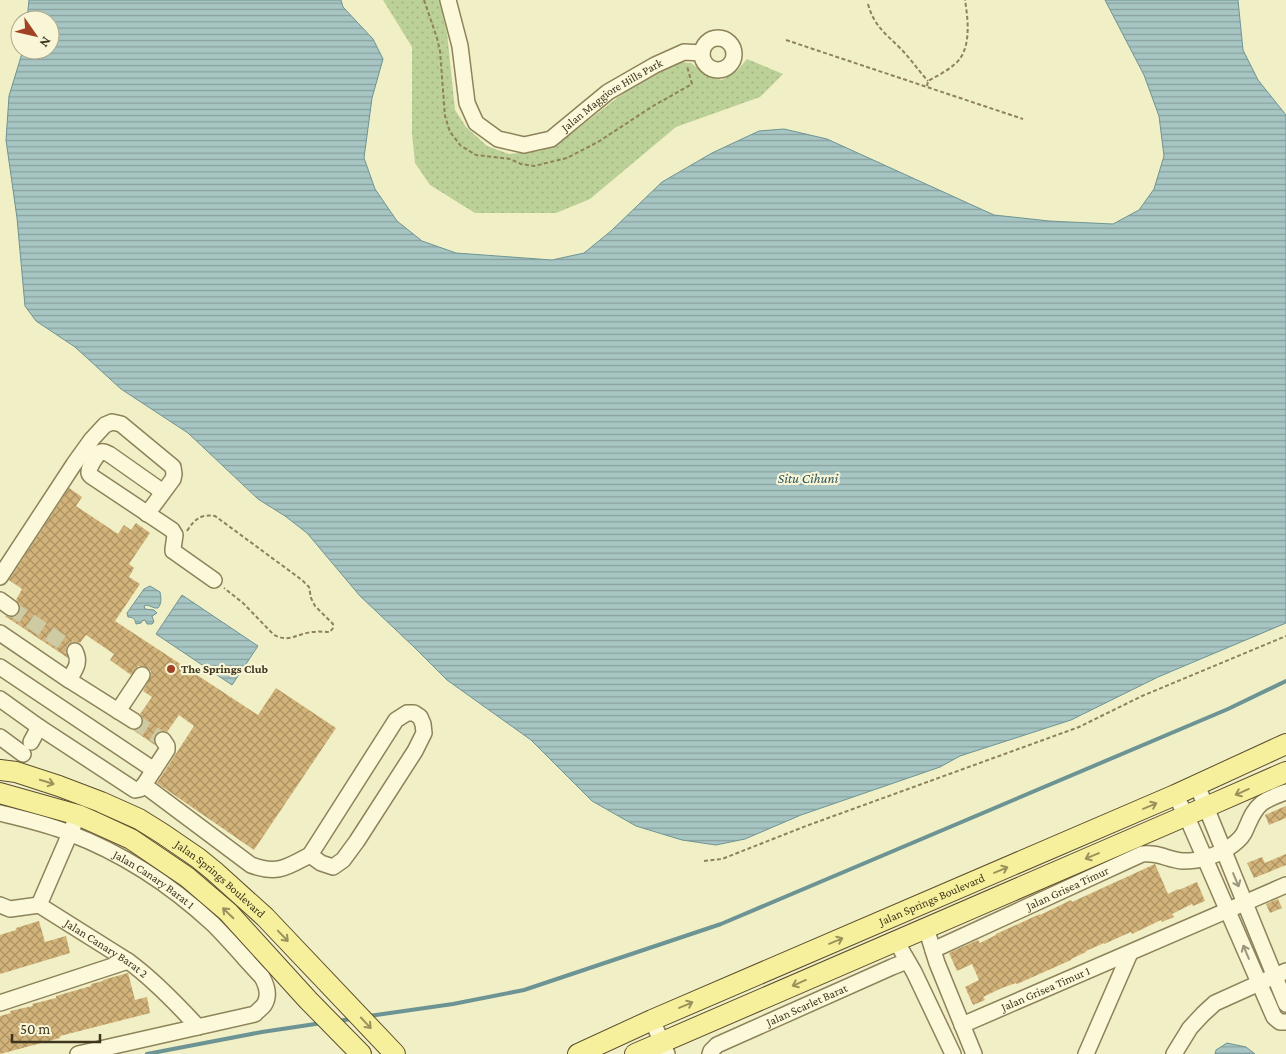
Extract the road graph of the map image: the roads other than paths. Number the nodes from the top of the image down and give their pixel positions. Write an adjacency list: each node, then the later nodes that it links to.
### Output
1 (448, 0): 2 (street, Jalan Maggiore Hills Park)
2 (702, 53)
3 (163, 492): 4 (street); 4 (street); 5 (street)
4 (148, 514): 6 (street)
5 (0, 578)
6 (214, 580)
7 (0, 633): 11 (street)
8 (75, 651): 11 (street)
9 (0, 667): 20 (street)
10 (142, 675): 13 (street)
11 (69, 680): 13 (street)
12 (0, 699): 15 (street)
13 (118, 711): 14 (street)
14 (134, 721)
15 (39, 727): 19 (street); 23 (street)
16 (2, 739): 19 (street)
17 (163, 740): 20 (street)
18 (1286, 744): 24 (main road, Jalan Springs Boulevard)
19 (26, 749): 21 (street)
20 (154, 770): 23 (street)
21 (8, 771): 36 (main road, Jalan Springs Boulevard, one-way to 36)
22 (1286, 772): 28 (main road, Jalan Springs Boulevard, one-way to 28)
23 (144, 785): 32 (street)
24 (1197, 785): 27 (main road, Jalan Springs Boulevard); 28 (street)
25 (1286, 792): 33 (street, Jalan Grisea Timur)
26 (0, 793): 31 (main road, Jalan Springs Boulevard)
27 (1175, 795): 30 (street); 52 (main road, Jalan Springs Boulevard, one-way to 27)
28 (1206, 808): 30 (main road, Jalan Springs Boulevard); 33 (street)
29 (0, 813): 31 (street, Jalan Canary Barat 1)
30 (1186, 815): 35 (street); 42 (main road, Jalan Springs Boulevard, one-way to 42)
31 (74, 824): 39 (street); 55 (street, Jalan Canary Barat 1); 61 (main road, Jalan Springs Boulevard, one-way to 31)
32 (230, 849): 34 (street); 36 (street)
33 (1224, 850): 35 (street, Jalan Grisea Timur); 38 (street, one-way to 38)
34 (310, 855): 34 (street)
35 (1205, 858): 41 (street); 44 (street, Jalan Grisea Timur)
36 (214, 871): 58 (main road, Jalan Springs Boulevard, one-way to 58)
37 (1286, 885): 38 (street, Jalan Grisea Timur 1)
38 (1246, 902): 41 (street, Jalan Grisea Timur 1); 48 (street)
39 (39, 905): 40 (street); 46 (street, Jalan Canary Barat 2)
40 (3, 910)
41 (1227, 910): 45 (street, Jalan Grisea Timur 1); 49 (street, one-way to 41)
42 (926, 928): 43 (main road, Jalan Springs Boulevard); 44 (street)
43 (896, 941): 47 (street); 57 (main road, Jalan Springs Boulevard, one-way to 57)
44 (933, 950): 54 (street)
45 (1130, 952): 54 (street, Jalan Grisea Timur 1); 66 (street)
46 (128, 961): 50 (street); 55 (street, Jalan Canary Barat 2)
47 (907, 962): 63 (street, Jalan Scarlet Barat); 64 (street)
48 (1281, 973): 49 (street); 51 (street)
49 (1259, 982): 53 (street); 67 (street)
50 (0, 1003)
51 (1286, 1004)
52 (652, 1020): 56 (main road, Jalan Springs Boulevard); 57 (street)
53 (1286, 1022)
54 (962, 1025): 65 (street)
55 (198, 1026): 60 (street)
56 (630, 1031): 59 (street); 62 (main road, Jalan Springs Boulevard)
57 (664, 1049): 59 (main road, Jalan Springs Boulevard)
58 (393, 1052)
59 (639, 1053)
60 (78, 1054)
61 (361, 1054)
62 (578, 1054)
63 (710, 1054)
64 (953, 1054)
65 (974, 1054)
66 (1086, 1054)
67 (1174, 1054)

